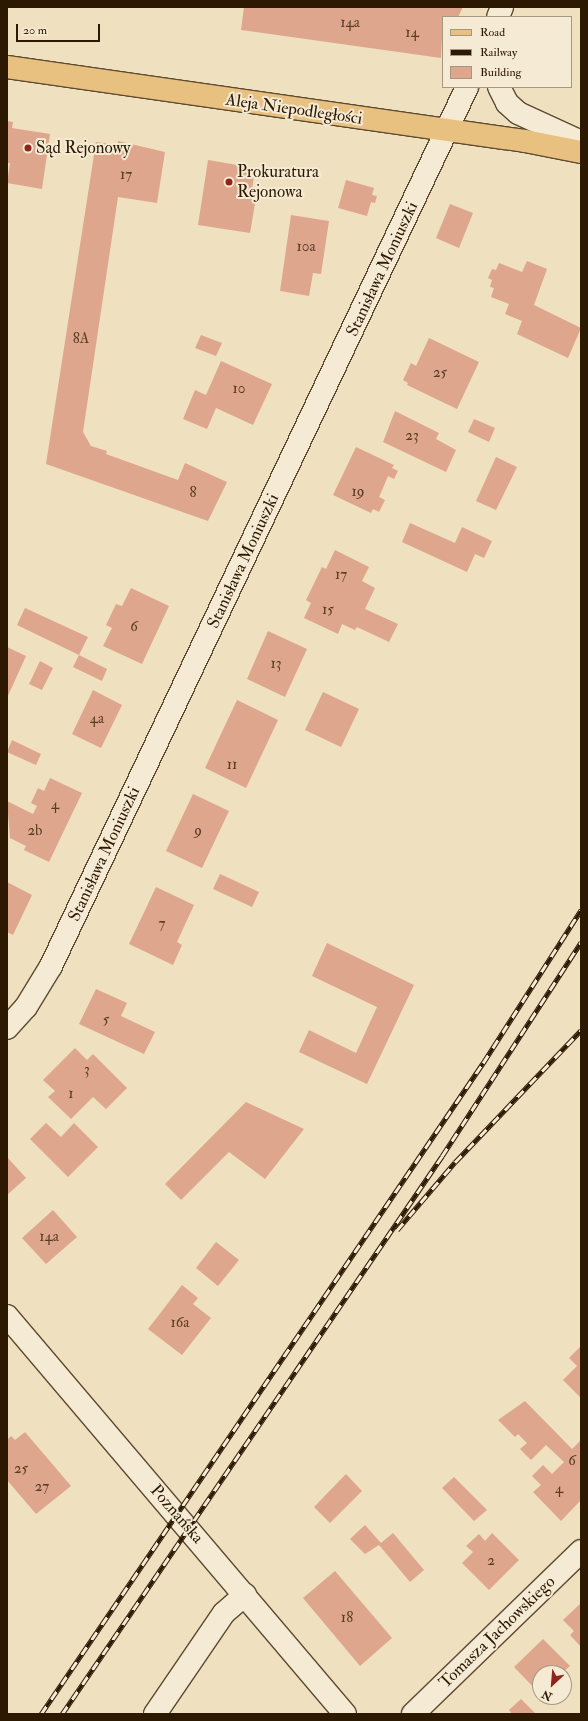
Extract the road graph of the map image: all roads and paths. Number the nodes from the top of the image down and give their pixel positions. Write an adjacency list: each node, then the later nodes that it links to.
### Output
1 (7, 67): 4 (main road, Aleja Niepodległości)
2 (467, 88): 4 (street, Stanisława Moniuszki)
3 (500, 88): 5 (street)
4 (446, 130): 6 (main road, Aleja Niepodległości); 7 (street, Stanisława Moniuszki)
5 (581, 142)
6 (581, 152)
7 (7, 1028)
8 (7, 1316): 10 (street, Poznańska)
9 (581, 1551): 13 (street, Tomasza Jachowskiego)
10 (245, 1595): 11 (street); 12 (street, Poznańska)
11 (155, 1714)
12 (345, 1714)
13 (413, 1714)

